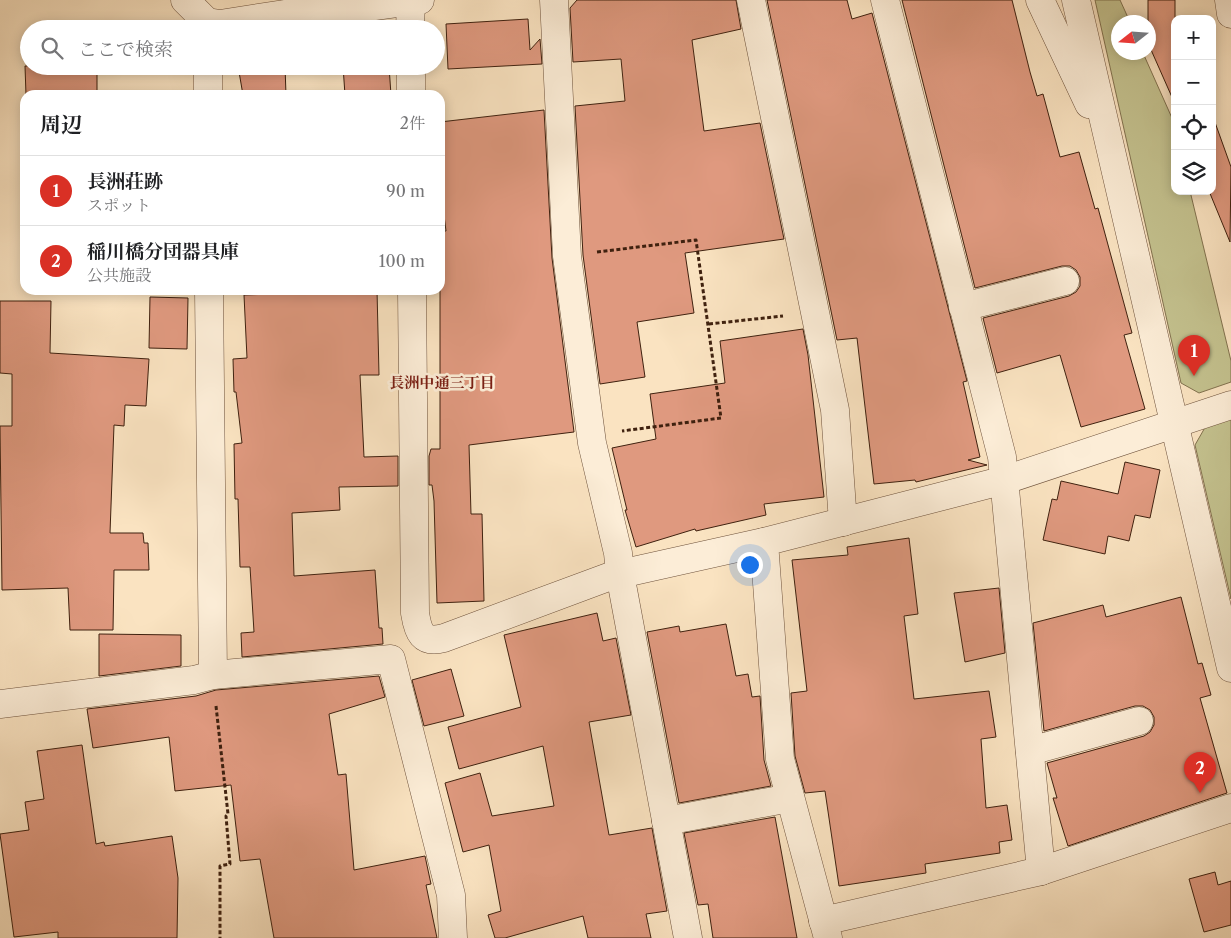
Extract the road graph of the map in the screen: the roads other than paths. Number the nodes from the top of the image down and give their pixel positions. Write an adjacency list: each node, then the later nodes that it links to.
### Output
1 (554, 0): 27 (street)
2 (751, 0): 25 (street)
3 (885, 0): 21 (street)
4 (1040, 0): 17 (street)
5 (1076, 0): 17 (street)
6 (1229, 0): 9 (street)
7 (416, 1): 11 (street); 12 (street)
8 (195, 11): 10 (street)
9 (1231, 14)
10 (212, 20)
11 (246, 20)
12 (412, 20)
13 (208, 75): 15 (street)
14 (411, 75): 16 (street)
15 (208, 90)
16 (411, 90)
17 (1113, 158): 23 (street)
18 (1065, 281): 21 (street)
19 (209, 295): 31 (street)
20 (412, 295): 28 (street)
21 (963, 308): 24 (street)
22 (1231, 404): 23 (street)
23 (1173, 423): 24 (street); 30 (street)
24 (1005, 480): 25 (street); 34 (street)
25 (843, 522): 26 (street)
26 (764, 542): 27 (street); 35 (street)
27 (620, 574): 28 (street); 37 (street)
28 (424, 637): 29 (street)
29 (391, 659): 31 (street); 40 (street)
30 (1231, 668)
31 (212, 675): 32 (street)
32 (0, 704)
33 (1139, 722): 34 (street)
34 (1030, 751): 38 (street)
35 (790, 798): 37 (street); 39 (street)
36 (1231, 808): 38 (street)
37 (666, 821): 41 (street)
38 (1041, 871): 39 (street)
39 (826, 929)
40 (453, 938)
41 (688, 938)

